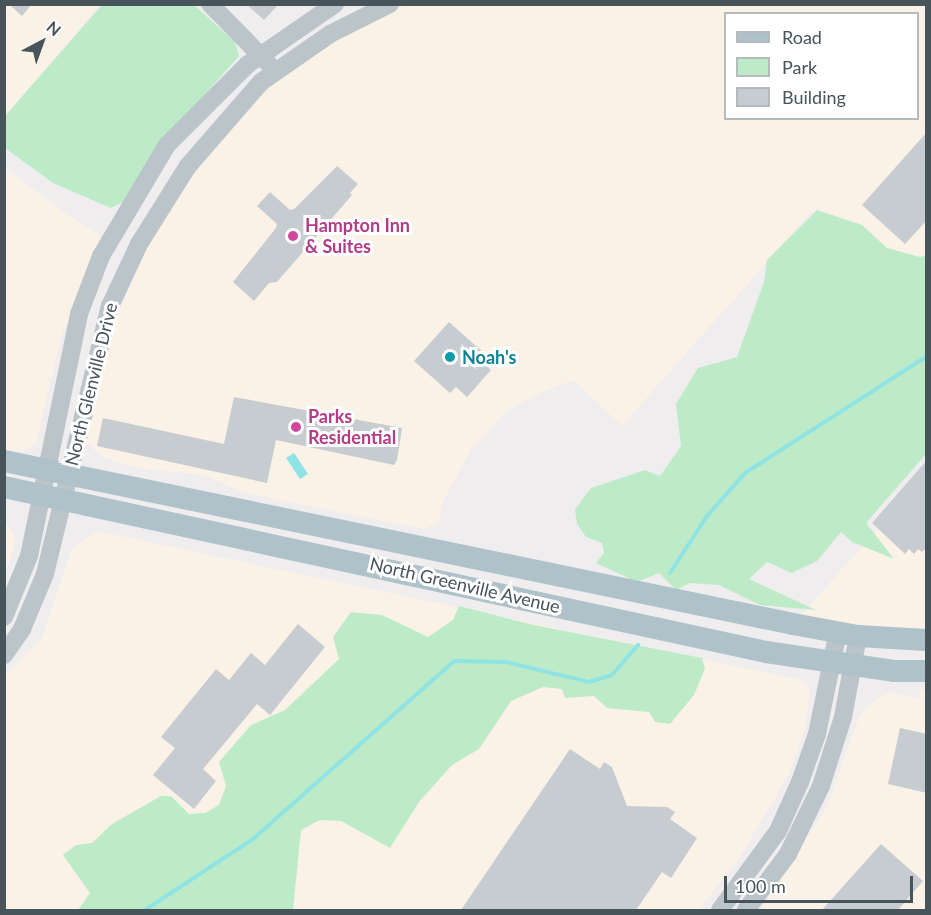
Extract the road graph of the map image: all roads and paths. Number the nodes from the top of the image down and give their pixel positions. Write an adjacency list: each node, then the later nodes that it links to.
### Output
1 (210, 4): 4 (street)
2 (335, 4): 4 (street, North Glenville Drive)
3 (390, 4): 5 (street, North Glenville Drive)
4 (261, 54): 5 (street); 7 (street, North Glenville Drive)
5 (275, 71): 8 (street, North Glenville Drive)
6 (4, 461): 7 (main road, North Greenville Avenue)
7 (44, 470): 8 (main road, North Greenville Avenue); 10 (street, North Glenville Drive)
8 (68, 474): 10 (street, North Glenville Drive); 12 (main road, North Greenville Avenue)
9 (4, 487): 10 (main road, North Greenville Avenue)
10 (51, 496): 11 (street, North Glenville Drive); 14 (street, North Glenville Drive); 15 (main road, North Greenville Avenue)
11 (4, 617)
12 (848, 634): 13 (main road, North Greenville Avenue); 15 (street)
13 (927, 640)
14 (4, 655)
15 (843, 664): 16 (main road, North Greenville Avenue); 17 (street); 18 (street)
16 (927, 671)
17 (768, 846): 18 (street); 19 (street)
18 (785, 858): 20 (street)
19 (720, 910)
20 (746, 910)

